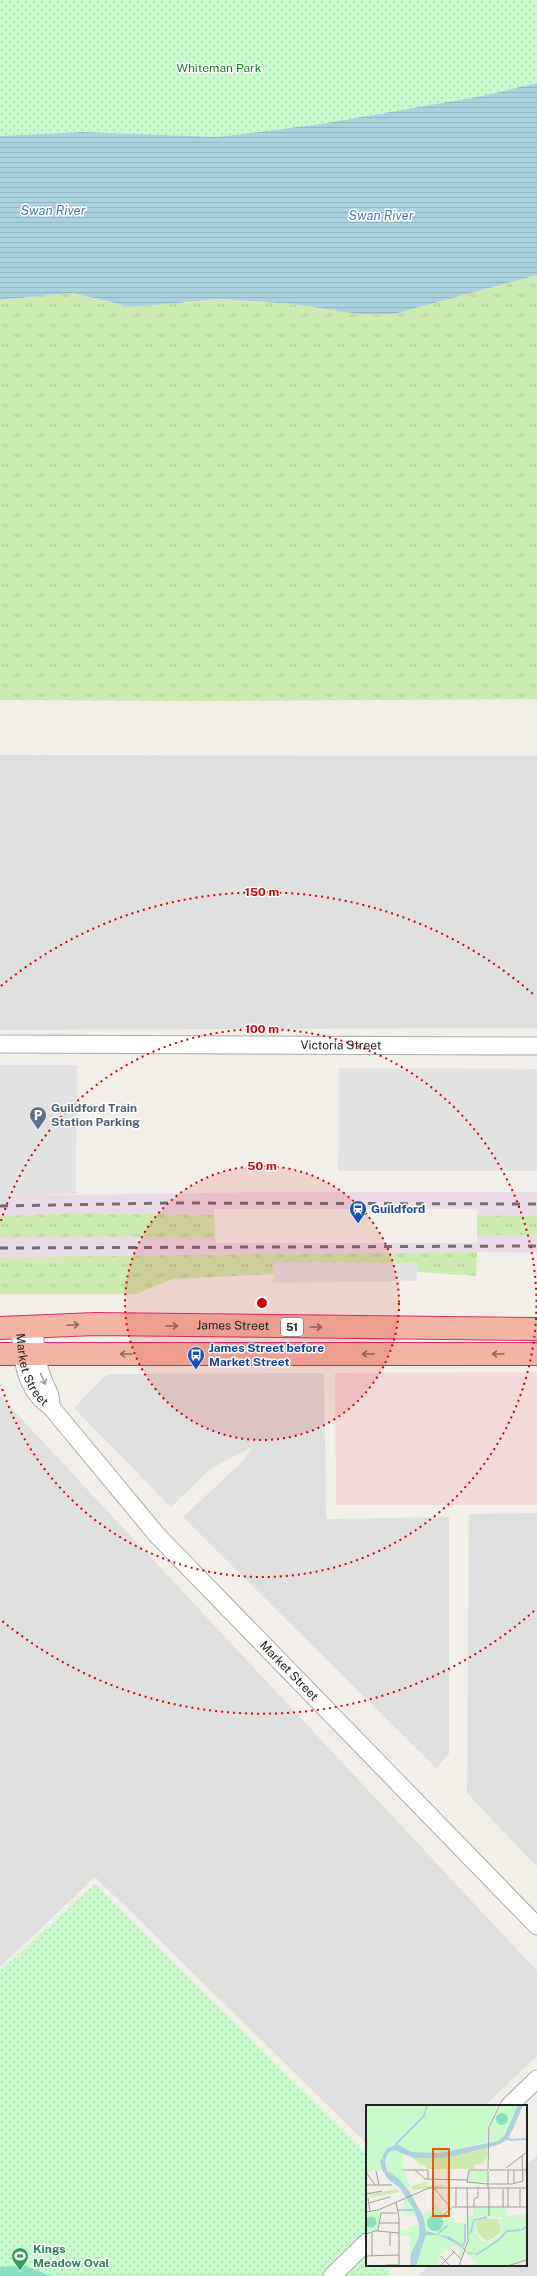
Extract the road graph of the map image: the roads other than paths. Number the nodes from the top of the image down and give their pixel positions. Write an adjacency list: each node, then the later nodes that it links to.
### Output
1 (0, 1044): 2 (street, Victoria Street)
2 (537, 1046)
3 (133, 1326): 4 (highway, James Street / 51, one-way to 3); 5 (highway, James Street / 51, one-way to 5); 8 (highway)
4 (18, 1328): 6 (street, Market Street)
5 (535, 1330)
6 (28, 1353): 7 (highway, 51); 8 (highway, 51, one-way to 6); 10 (street, Market Street)
7 (0, 1354)
8 (253, 1354): 9 (highway, 51, one-way to 8)
9 (537, 1354)
10 (537, 1926)
11 (537, 2079): 12 (street)
12 (510, 2105)
13 (366, 2243): 14 (street)
14 (332, 2276)

